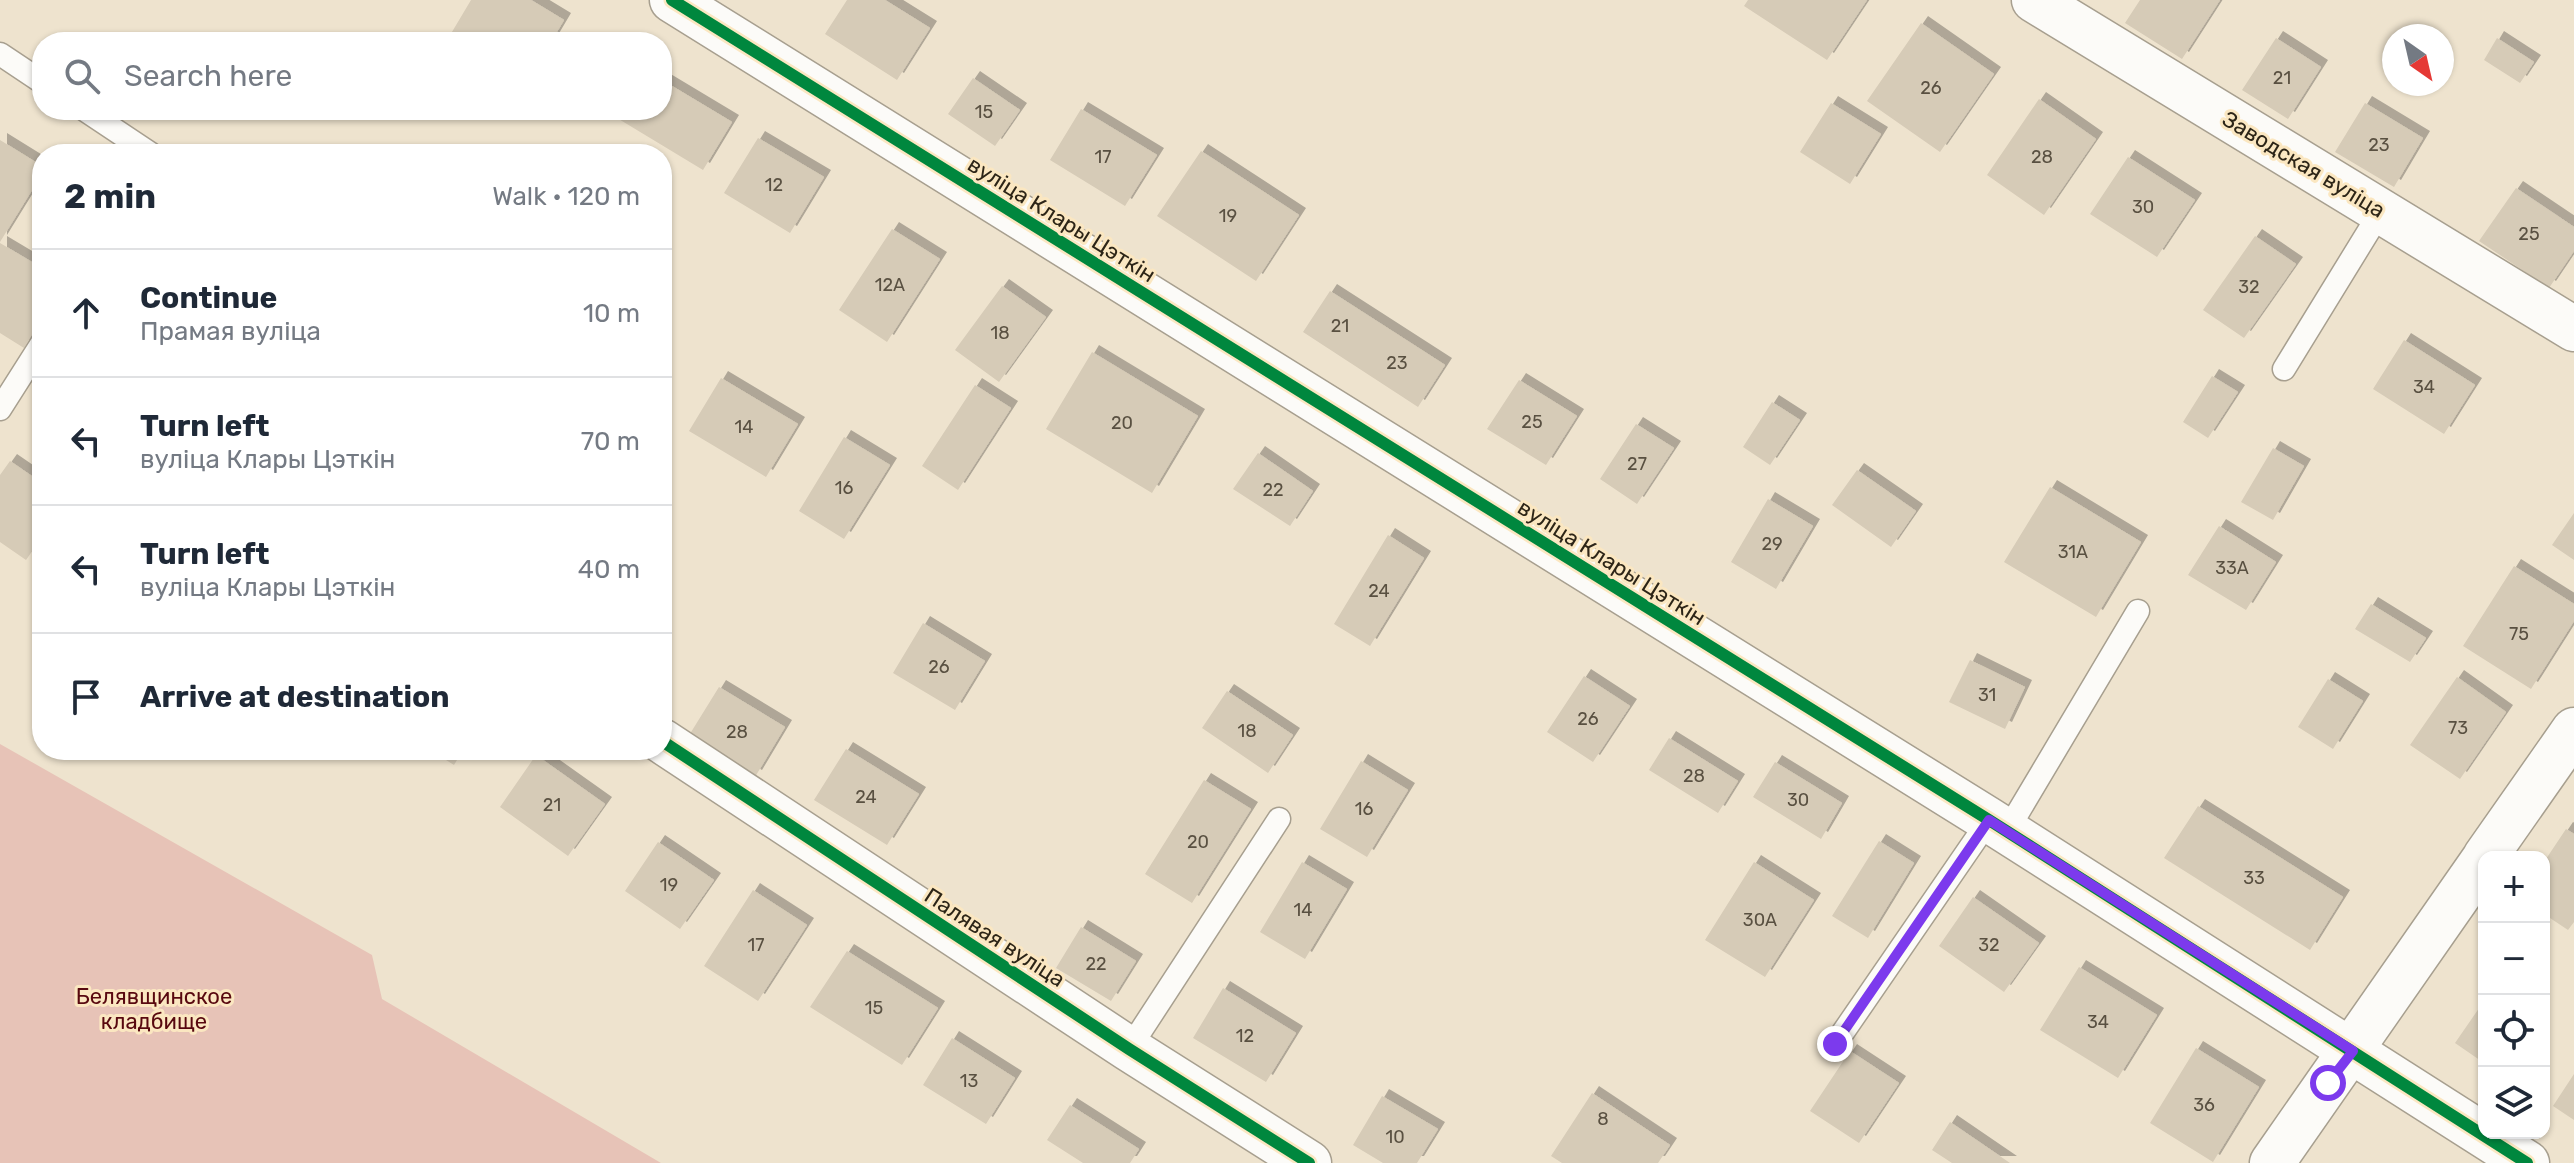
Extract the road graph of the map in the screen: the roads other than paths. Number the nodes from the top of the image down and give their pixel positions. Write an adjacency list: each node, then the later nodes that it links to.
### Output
1 (672, 0): 16 (street, вуліца Клары Цэткін)
2 (2034, 0): 7 (street, Заводская вуліца)
3 (0, 54): 4 (lane)
4 (32, 75)
5 (100, 120): 6 (lane)
6 (136, 144)
7 (2381, 211): 8 (street, Заводская вуліца); 10 (lane)
8 (2574, 329)
9 (32, 359): 11 (lane)
10 (2284, 369)
11 (0, 409)
12 (2138, 611): 16 (lane)
13 (2574, 730): 17 (street)
14 (672, 748): 20 (street, Палявая вуліца)
15 (1279, 819): 20 (lane)
16 (1998, 826): 19 (lane); 21 (street, вуліца Клары Цэткін)
17 (2490, 851)
18 (2478, 868): 21 (street)
19 (1835, 1044)
20 (1129, 1049): 22 (street, Палявая вуліца)
21 (2353, 1051): 23 (street); 24 (street, вуліца Клары Цэткін)
22 (1309, 1163)
23 (2272, 1163)
24 (2527, 1163)

